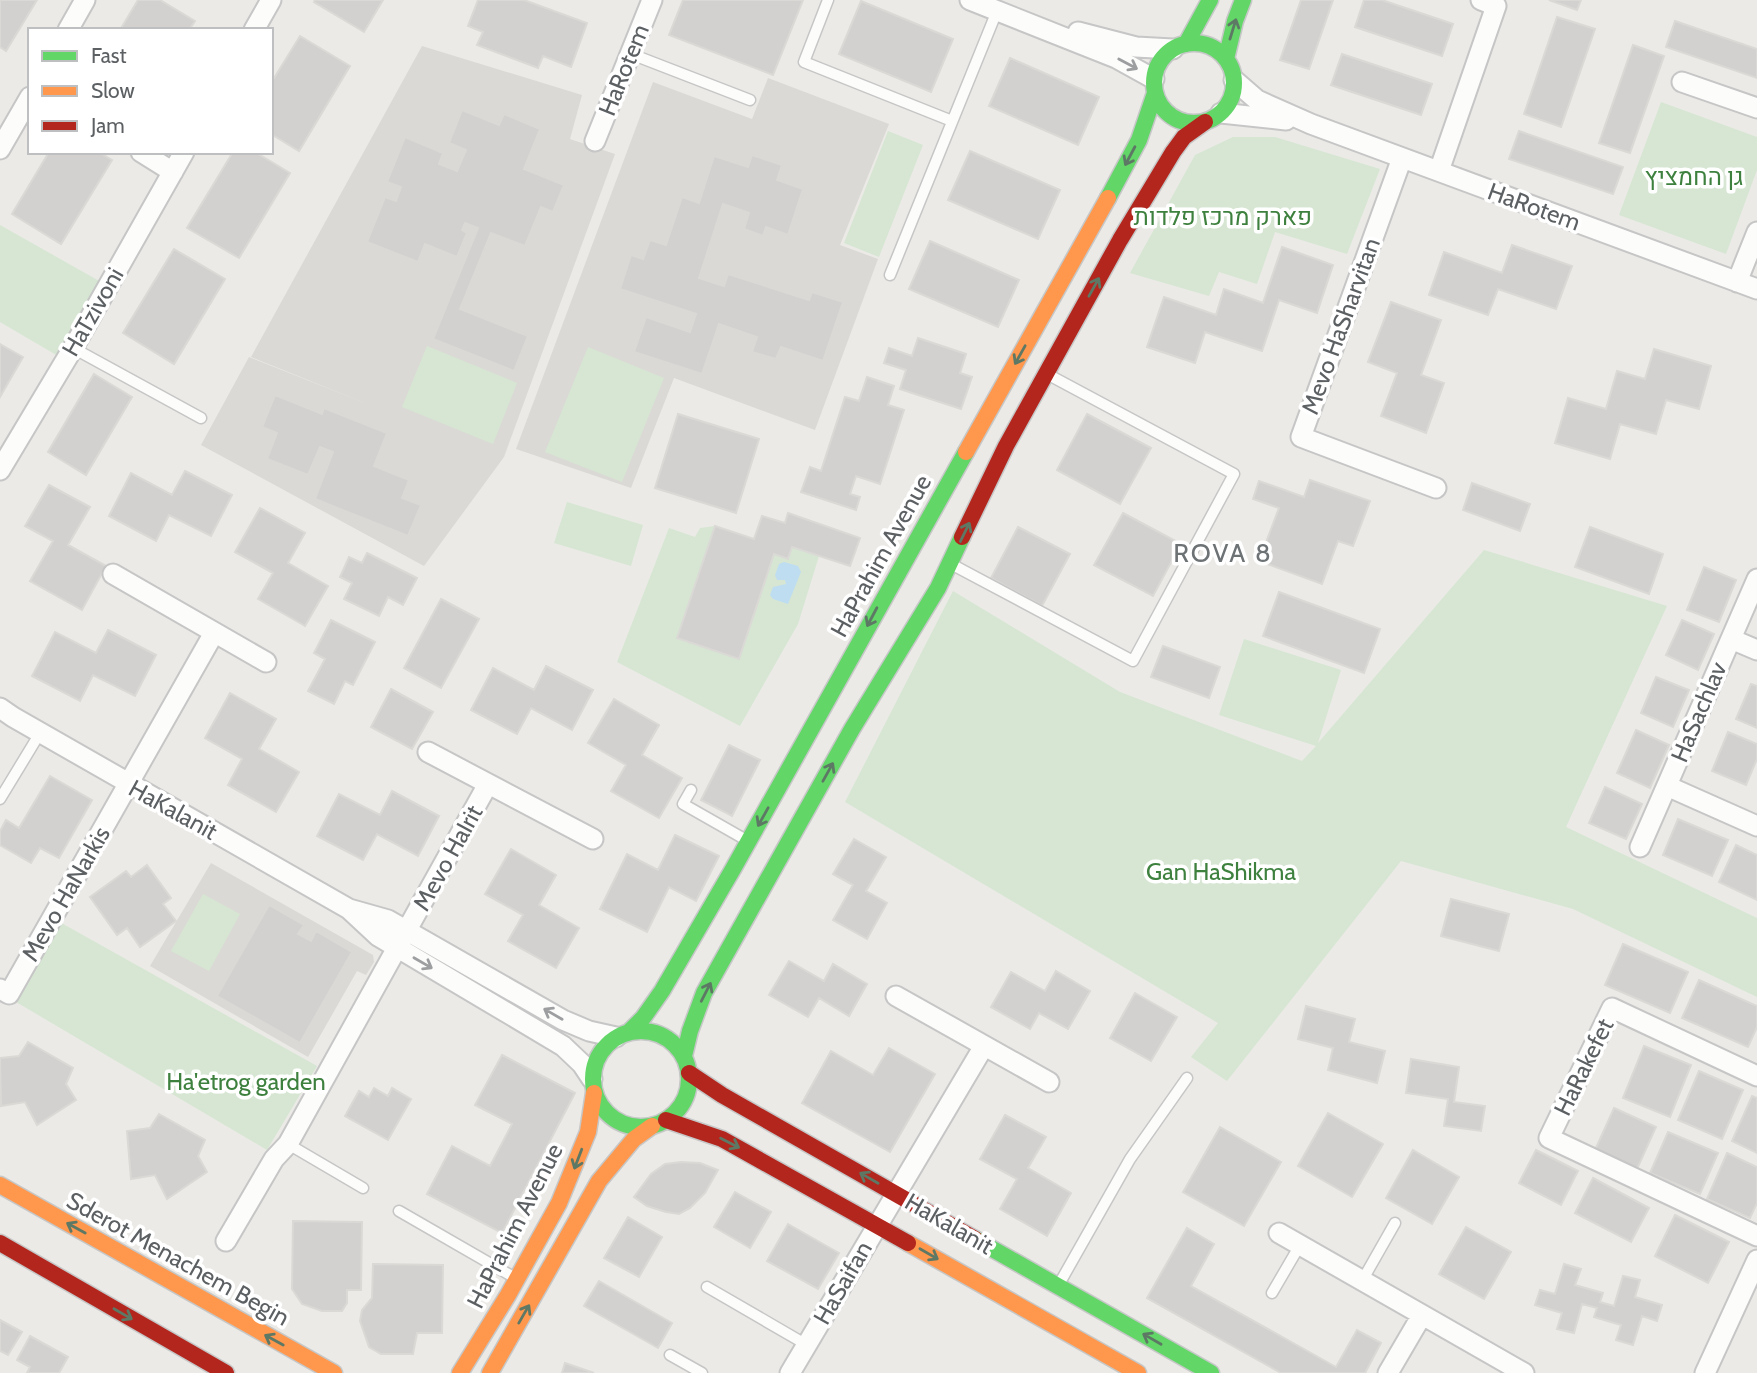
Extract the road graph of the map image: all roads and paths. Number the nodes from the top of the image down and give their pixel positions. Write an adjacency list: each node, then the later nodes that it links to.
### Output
1 (85, 0): 10 (street)
2 (271, 0): 11 (street)
3 (652, 0): 13 (street, HaRotem)
4 (828, 0): 22 (lane)
5 (970, 0): 9 (street)
6 (1210, 0): 12 (street)
7 (1243, 0): 14 (street, one-way to 7)
8 (1481, 0): 29 (street)
9 (997, 11): 12 (street); 17 (street, one-way to 17); 22 (lane)
10 (69, 28)
11 (255, 28)
12 (1180, 46): 14 (street); 17 (street)
13 (631, 54): 19 (lane); 24 (street, HaRotem)
14 (1226, 59): 15 (street)
15 (1234, 80): 21 (street); 23 (street, HaRotem)
16 (1682, 82): 20 (street)
17 (1155, 86): 21 (street); 57 (street, HaPrahim Avenue, one-way to 57)
18 (28, 100): 25 (street)
19 (750, 100)
20 (1757, 108)
21 (1213, 117): 23 (street, HaRotem); 36 (street, one-way to 21)
22 (952, 121): 32 (lane)
23 (1311, 124): 28 (street, HaRotem)
24 (595, 141)
25 (0, 149)
26 (144, 154): 30 (street)
27 (183, 154): 30 (street, HaTzivoni)
28 (1402, 158): 29 (street, HaRotem); 39 (street, Mevo HaSharvitan)
29 (1439, 171): 33 (street, HaRotem)
30 (173, 172): 35 (street, HaTzivoni)
31 (1757, 232): 33 (street)
32 (890, 275)
33 (1737, 282): 34 (street, HaRotem)
34 (1757, 289)
35 (73, 348): 37 (lane); 38 (street, HaTzivoni)
36 (1046, 373): 40 (street, one-way to 36); 40 (lane)
37 (201, 418)
38 (0, 470)
39 (1436, 488)
40 (950, 564): 64 (street, one-way to 40)
41 (113, 574): 43 (street)
42 (1757, 579): 44 (street, HaSachlav)
43 (214, 633): 46 (street); 51 (street)
44 (1731, 639): 45 (street, HaSachlav); 52 (street, HaSachlav)
45 (1757, 650)
46 (266, 662)
47 (0, 708): 48 (street, HaKalanit)
48 (40, 733): 51 (street, HaKalanit); 54 (lane)
49 (428, 752): 50 (street, Mevo HaIrit)
50 (488, 784): 56 (street, Mevo HaIrit); 59 (street, Mevo HaIrit)
51 (128, 785): 59 (street, HaKalanit); 60 (street, Mevo HaNarkis)
52 (1667, 786): 55 (street, HaSachlav); 58 (street, HaSachlav)
53 (691, 790): 57 (lane)
54 (0, 799)
55 (1757, 826)
56 (593, 839)
57 (749, 841): 62 (street, HaPrahim Avenue)
58 (1640, 847)
59 (403, 940): 62 (street, HaKalanit, one-way to 59); 69 (street, HaKalanit, one-way to 69); 71 (street, Mevo HaIrit)
60 (0, 989)
61 (897, 996): 63 (street)
62 (623, 1034): 64 (street); 69 (street)
63 (984, 1046): 68 (street); 74 (street, HaSaifan)
64 (684, 1056): 65 (street)
65 (689, 1073): 70 (street); 74 (street, HaKalanit, one-way to 65)
66 (1757, 1076): 79 (street, HaRakefet)
67 (1187, 1079): 86 (lane)
68 (1049, 1082)
69 (593, 1086): 70 (street); 84 (street, HaPrahim Avenue, one-way to 84)
70 (659, 1123): 77 (street, HaKalanit, one-way to 77); 95 (street, HaPrahim Avenue, one-way to 70)
71 (288, 1144): 73 (lane); 80 (street, Mevo HaIrit)
72 (0, 1185): 93 (street, Sderot Menachem Begin, one-way to 72)
73 (363, 1188)
74 (896, 1194): 77 (street, HaSaifan); 86 (street, HaKalanit)
75 (400, 1211): 84 (lane)
76 (1395, 1223): 85 (lane)
77 (878, 1224): 90 (street, HaSaifan); 98 (street, HaKalanit, one-way to 98)
78 (1279, 1233): 82 (street)
79 (1757, 1236)
80 (226, 1241)
81 (0, 1243): 92 (street, one-way to 92)
82 (1300, 1245): 85 (street); 88 (lane)
83 (1757, 1260): 102 (street)
84 (517, 1279): 94 (street, HaPrahim Avenue)
85 (1362, 1281): 89 (street)
86 (1058, 1286): 99 (street, HaKalanit, one-way to 86)
87 (707, 1287): 90 (lane)
88 (1272, 1293)
89 (1422, 1315): 100 (street); 101 (street)
90 (807, 1345): 97 (street, HaSaifan)
91 (670, 1355): 96 (lane)
92 (226, 1373)
93 (334, 1373)
94 (460, 1373)
95 (490, 1373)
96 (702, 1373)
97 (790, 1373)
98 (1138, 1373)
99 (1211, 1373)
100 (1388, 1373)
101 (1524, 1373)
102 (1705, 1373)

